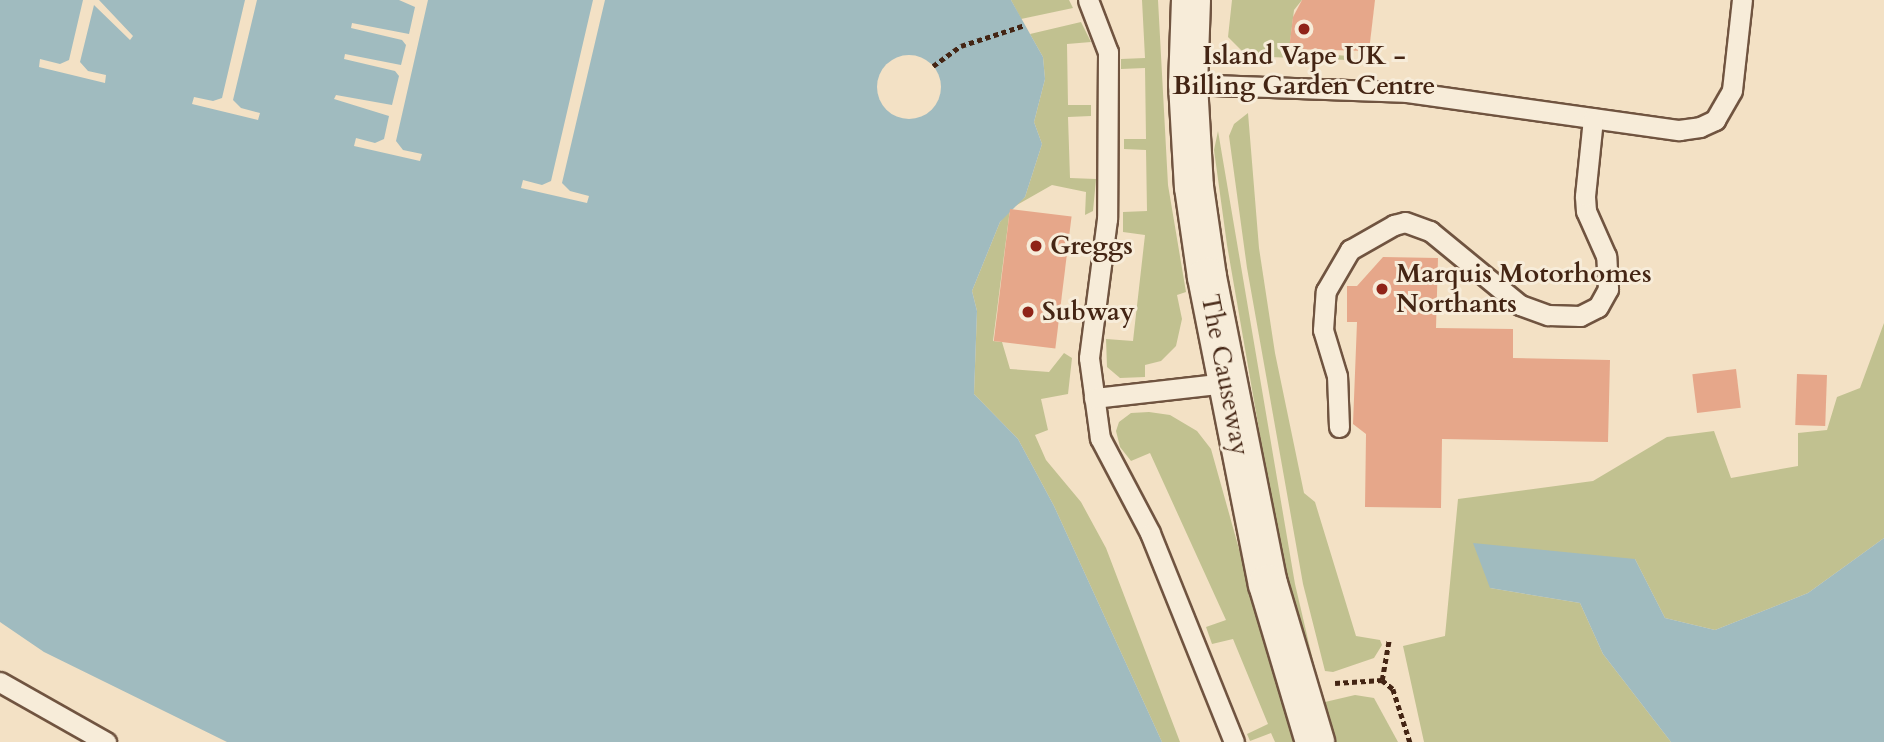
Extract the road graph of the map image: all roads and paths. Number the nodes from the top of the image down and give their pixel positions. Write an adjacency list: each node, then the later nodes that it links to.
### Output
1 (1088, 0): 9 (lane)
2 (1191, 0): 6 (street, The Causeway)
3 (1742, 0): 7 (lane)
4 (1025, 25): 5 (path)
5 (933, 66)
6 (1188, 84): 7 (lane); 8 (street, The Causeway)
7 (1593, 118): 10 (lane)
8 (1225, 383): 9 (lane); 14 (street, The Causeway)
9 (1094, 398): 16 (lane)
10 (1339, 427)
11 (1389, 640): 12 (path)
12 (1382, 680): 14 (path); 18 (path)
13 (0, 682): 15 (lane)
14 (1298, 693): 17 (street, The Causeway)
15 (106, 742)
16 (1234, 742)
17 (1315, 742)
18 (1410, 742)

